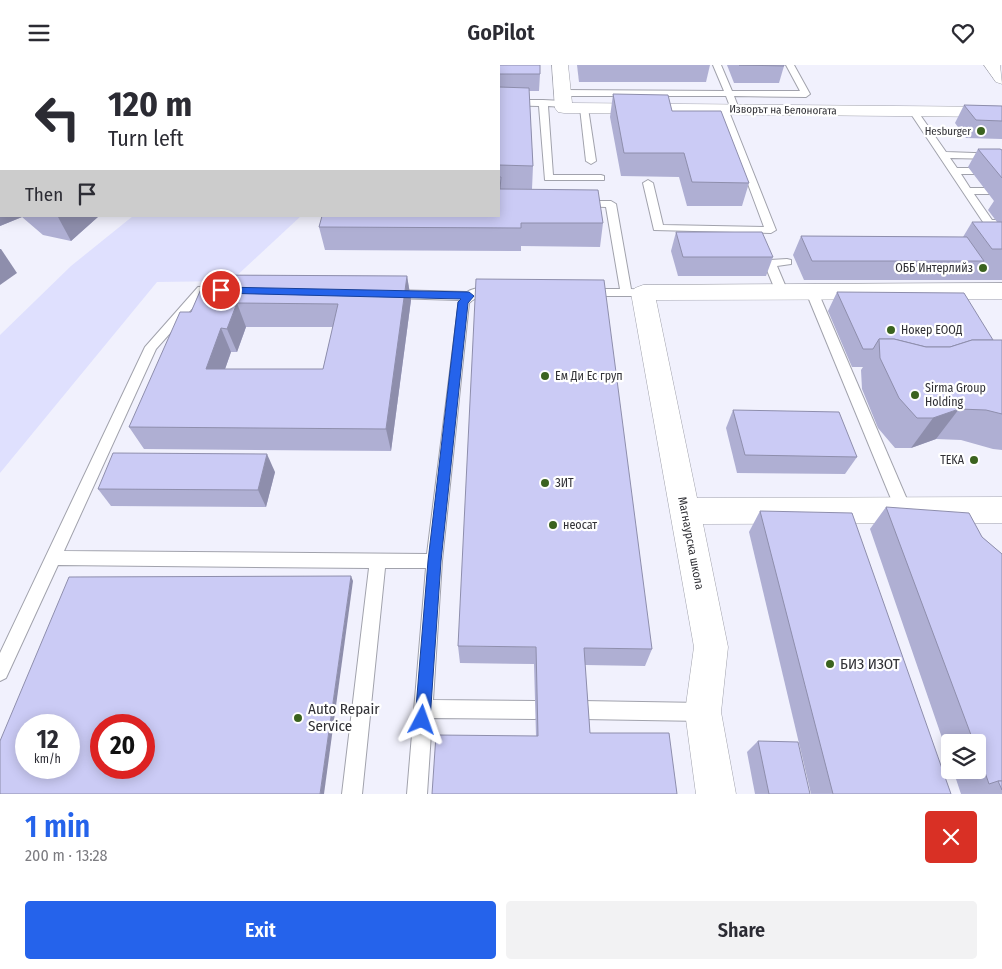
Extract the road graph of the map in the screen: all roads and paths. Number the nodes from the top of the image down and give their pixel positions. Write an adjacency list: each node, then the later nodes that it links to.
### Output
1 (560, 65): 6 (street)
2 (717, 65): 9 (lane)
3 (790, 65): 9 (lane)
4 (992, 65): 5 (street)
5 (1002, 79)
6 (563, 102): 8 (lane, Изворът на Белоногата); 9 (lane); 10 (street, Изворът на Белоногата)
7 (500, 103): 8 (lane, Изворът на Белоногата)
8 (542, 103): 18 (lane)
9 (729, 104): 10 (street, Изворът на Белоногата); 11 (street, Изворът на Белоногата); 21 (lane)
10 (584, 108): 15 (lane)
11 (913, 111): 12 (street, Изворът на Белоногата); 13 (lane)
12 (1002, 112)
13 (944, 155): 14 (lane); 16 (lane)
14 (1002, 159)
15 (591, 161)
16 (954, 171): 17 (lane); 19 (lane)
17 (1002, 171)
18 (600, 178)
19 (961, 180): 20 (lane); 22 (lane)
20 (1002, 181)
21 (648, 183)
22 (968, 191): 23 (lane); 25 (lane)
23 (1002, 191)
24 (574, 204): 35 (lane)
25 (976, 204): 26 (lane); 27 (lane)
26 (994, 205)
27 (1002, 223)
28 (787, 263): 32 (lane)
29 (232, 291): 41 (lane)
30 (1002, 291): 33 (street)
31 (509, 292): 37 (lane)
32 (782, 292): 33 (street); 35 (street)
33 (812, 292): 40 (lane)
34 (577, 293): 35 (lane)
35 (634, 293): 39 (street, Магнаурска школа)
36 (380, 294): 37 (lane)
37 (474, 294): 43 (lane)
38 (1002, 510): 40 (street)
39 (684, 511): 40 (street); 48 (street, Магнаурска школа)
40 (904, 511)
41 (53, 558): 42 (lane); 44 (lane)
42 (378, 561): 43 (lane); 49 (lane)
43 (434, 561): 45 (lane)
44 (0, 672)
45 (423, 709): 46 (lane); 50 (lane)
46 (535, 710)
47 (582, 710): 48 (lane)
48 (703, 712): 51 (street, Магнаурска школа)
49 (352, 794)
50 (417, 794)
51 (716, 794)

